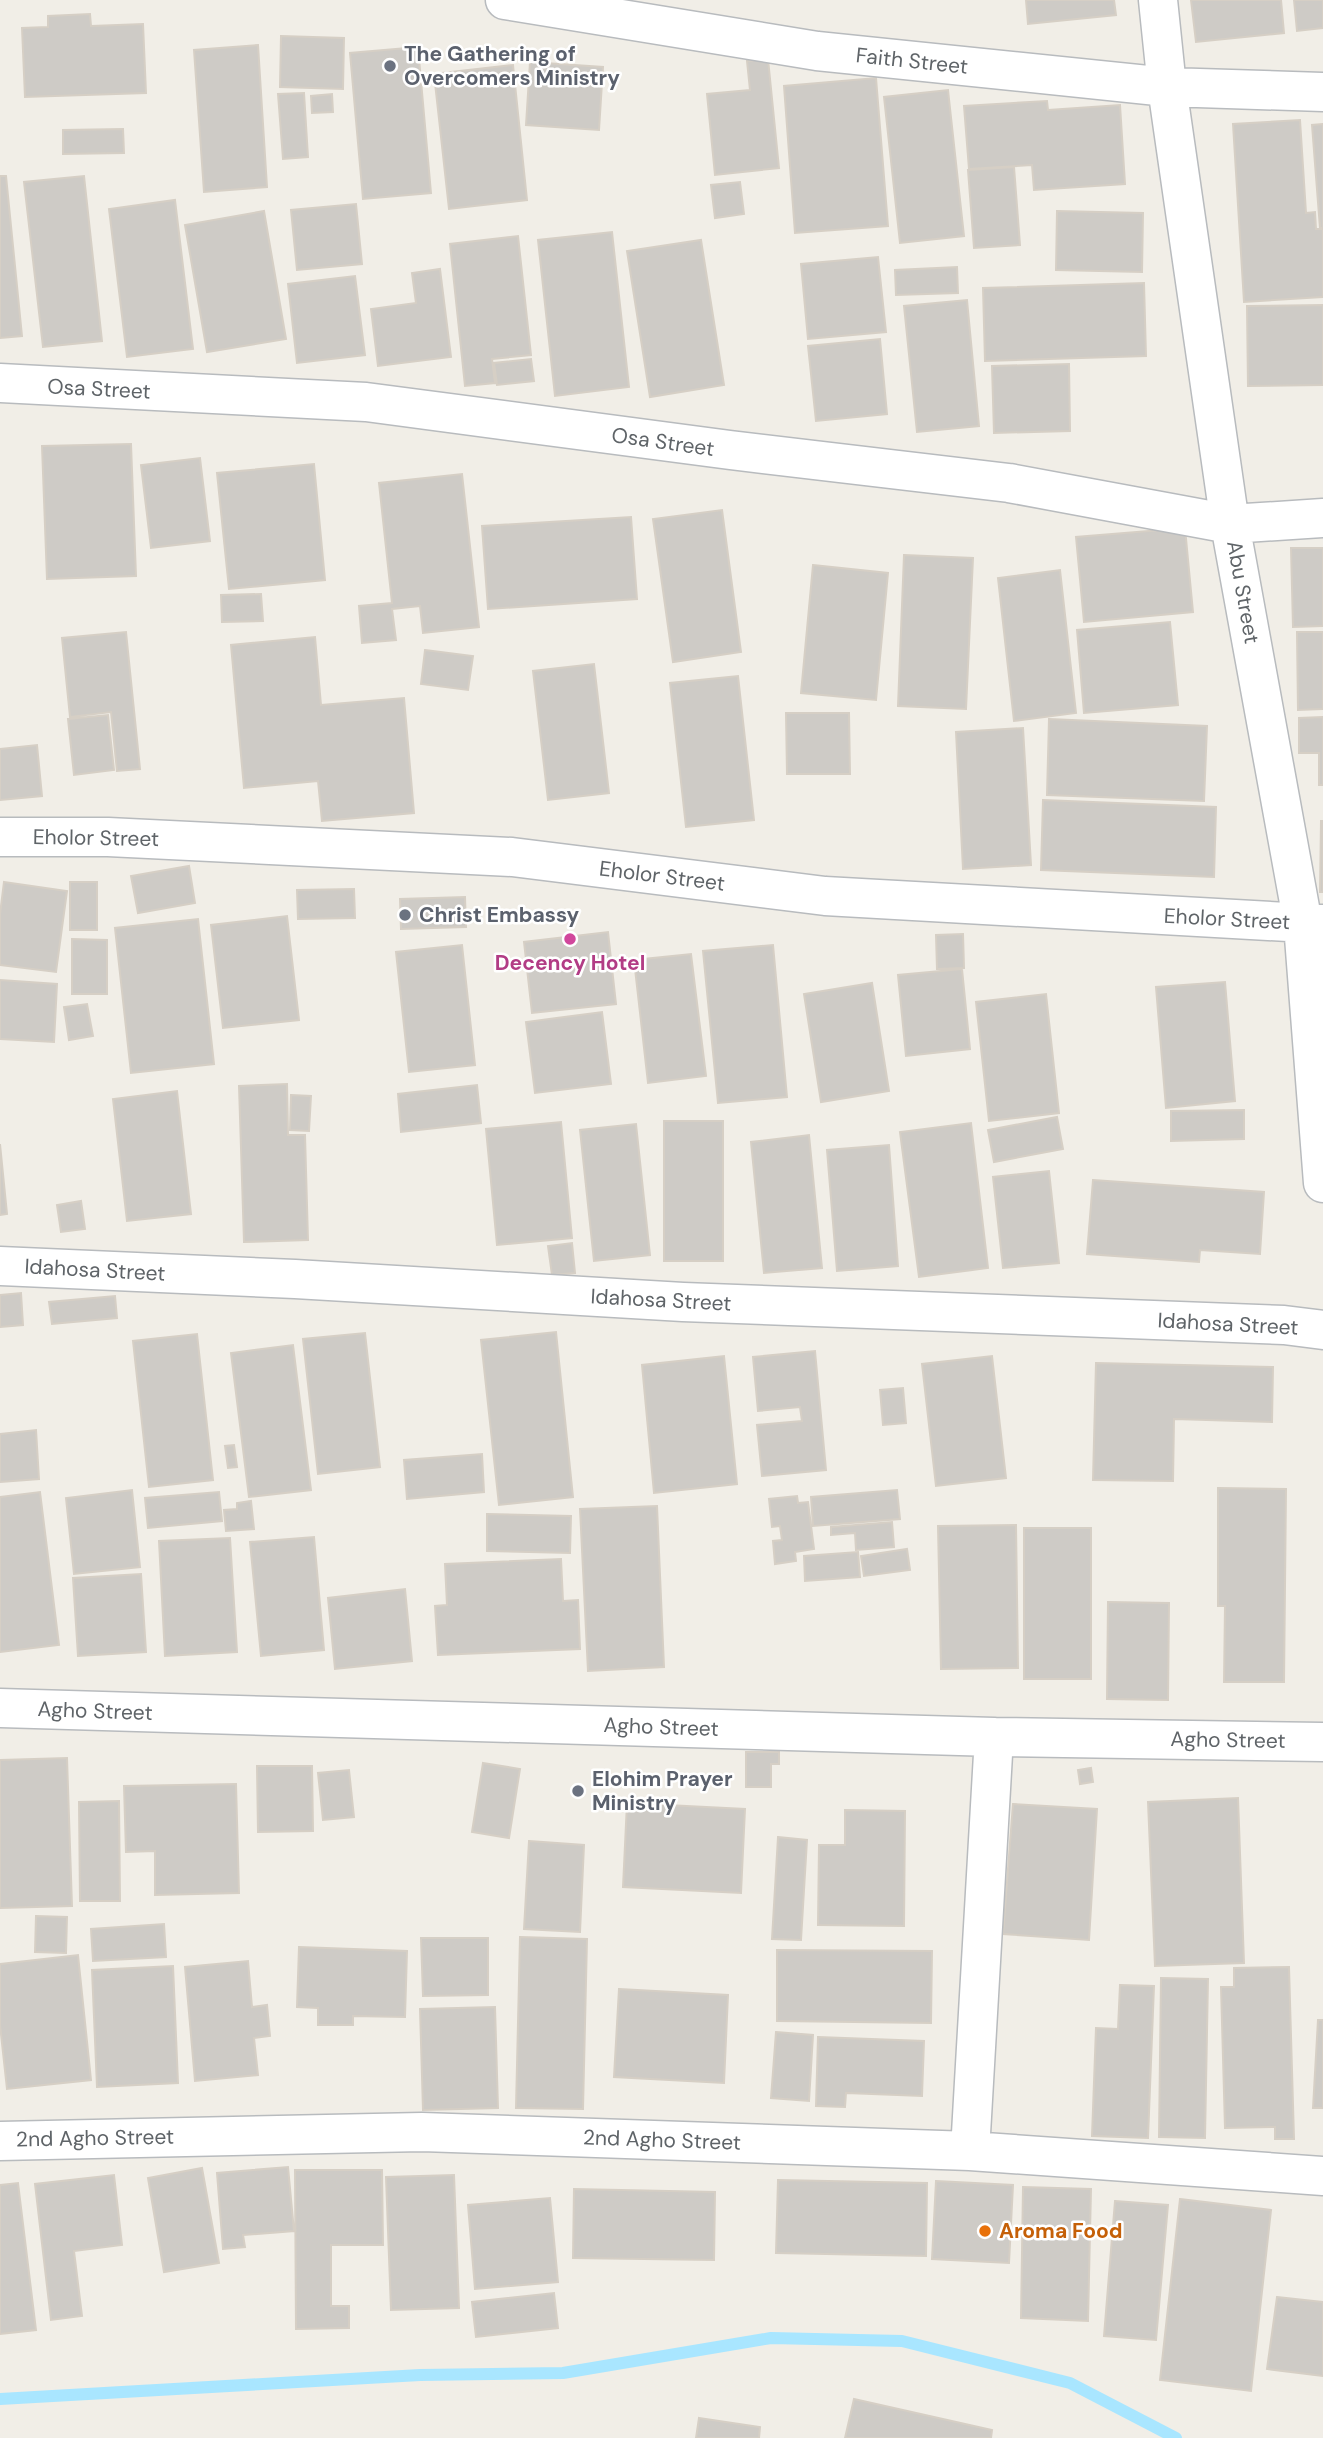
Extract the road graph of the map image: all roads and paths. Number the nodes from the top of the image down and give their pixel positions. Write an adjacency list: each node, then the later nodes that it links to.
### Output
1 (505, 0): 3 (street, Faith Street)
2 (1158, 0): 3 (street, Abu Street)
3 (1167, 87): 4 (street, Faith Street); 7 (street, Abu Street)
4 (1323, 92)
5 (0, 383): 7 (street, Osa Street)
6 (1323, 518): 7 (street, Osa Street)
7 (1230, 524): 9 (street, Abu Street)
8 (0, 836): 9 (street, Eholor Street)
9 (1313, 924): 10 (street, Abu Street)
10 (1323, 1183)
11 (0, 1266): 12 (street, Idahosa Street)
12 (1323, 1330)
13 (0, 1708): 14 (street, Agho Street)
14 (994, 1737): 15 (street, Agho Street); 17 (street)
15 (1323, 1742)
16 (0, 2141): 17 (street, 2nd Agho Street)
17 (970, 2151): 18 (street, 2nd Agho Street)
18 (1323, 2176)

